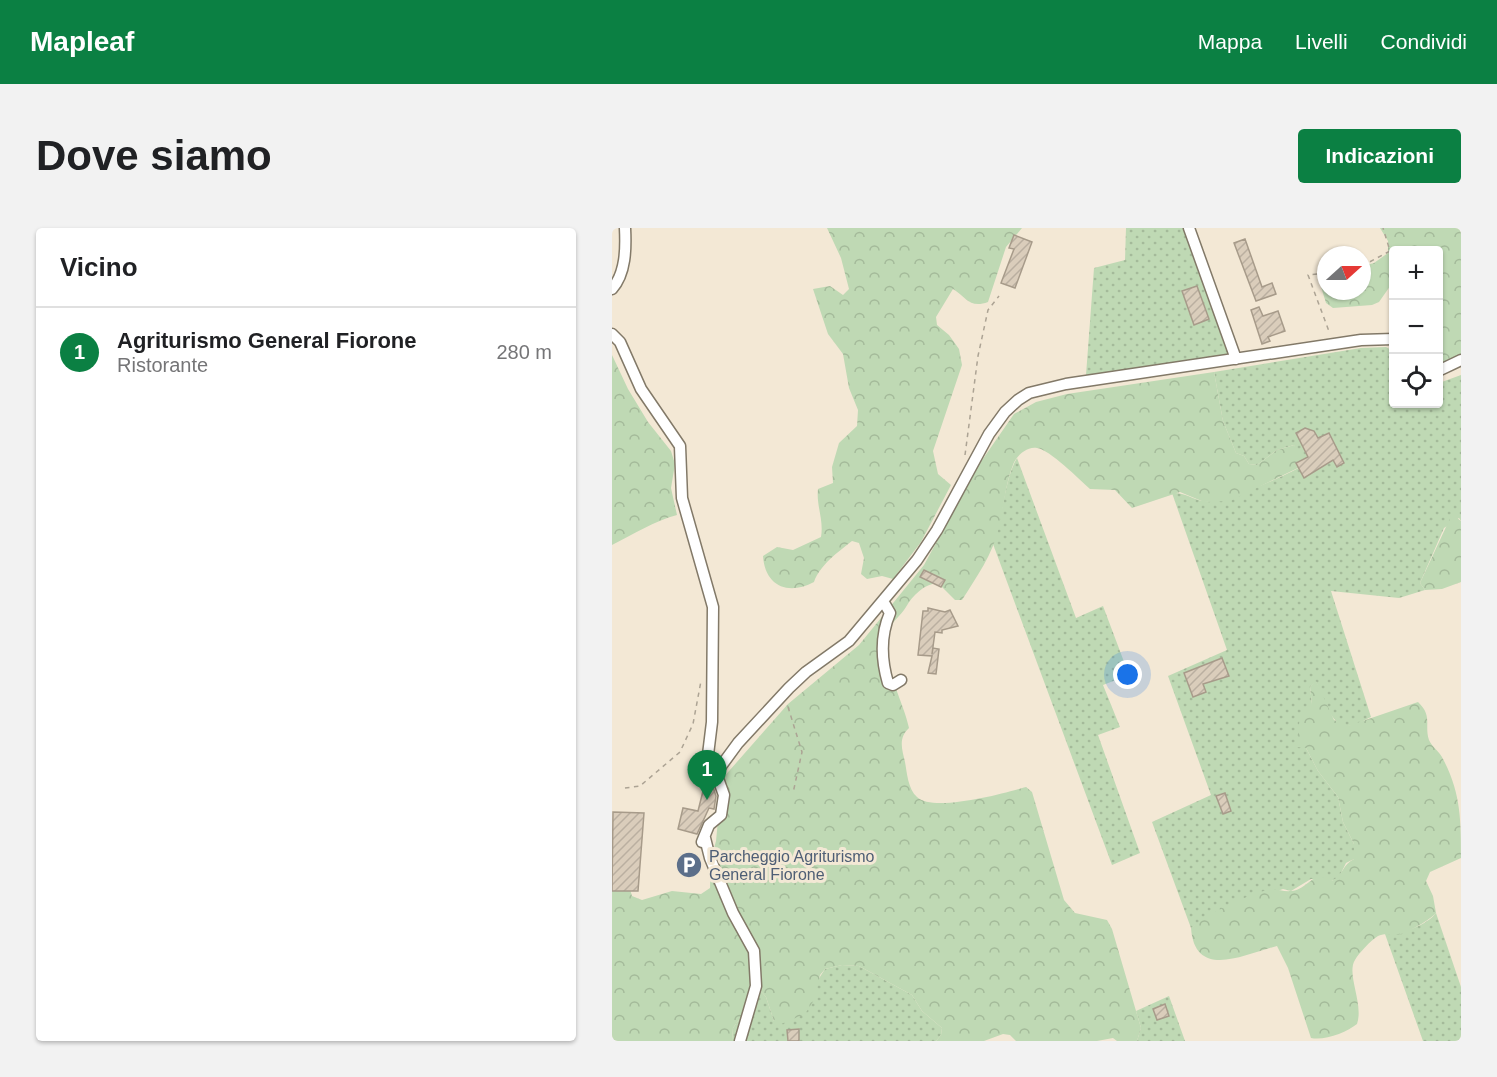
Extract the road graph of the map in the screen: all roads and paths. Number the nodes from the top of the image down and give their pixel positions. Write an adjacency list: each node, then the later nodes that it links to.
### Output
1 (626, 228): 6 (street)
2 (1189, 228): 11 (street)
3 (1383, 228): 4 (path)
4 (1371, 261)
5 (1317, 274): 10 (path)
6 (612, 289)
7 (999, 296): 14 (path)
8 (612, 334): 19 (street)
9 (1389, 339): 10 (street)
10 (1334, 343): 11 (street)
11 (1236, 359): 15 (street)
12 (1461, 360): 13 (street)
13 (1443, 369)
14 (964, 462)
15 (883, 601): 17 (street); 18 (street)
16 (701, 673): 20 (path)
17 (901, 680)
18 (783, 695): 19 (street); 21 (path)
19 (716, 773): 22 (street)
20 (625, 788)
21 (793, 794)
22 (740, 1041)

